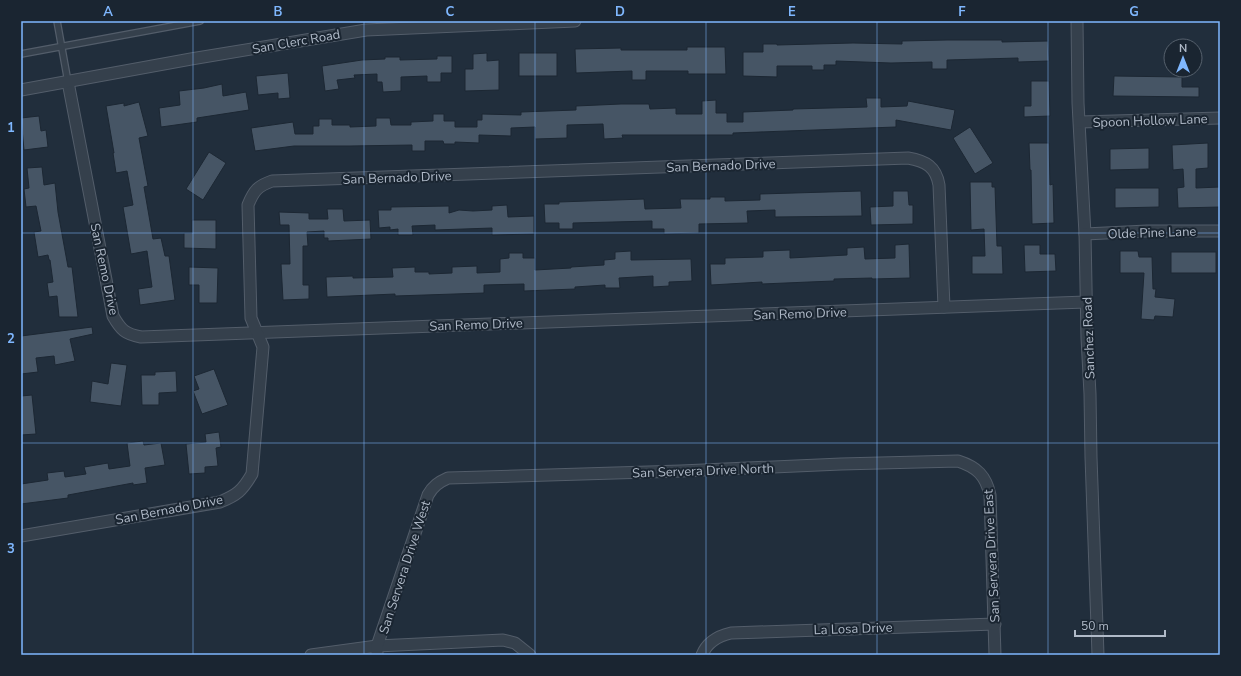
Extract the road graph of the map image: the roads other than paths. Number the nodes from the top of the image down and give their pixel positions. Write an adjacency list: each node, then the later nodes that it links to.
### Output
1 (57, 21): 5 (lane)
2 (200, 21): 5 (lane)
3 (575, 21): 7 (street, San Clerc Road)
4 (1077, 21): 10 (street, Sanchez Road)
5 (61, 46): 6 (lane); 7 (lane)
6 (21, 54)
7 (68, 82): 8 (street, San Clerc Road); 15 (street, San Remo Drive)
8 (21, 90)
9 (1220, 118): 10 (street, Spoon Hollow Lane)
10 (1080, 122): 12 (street, Sanchez Road)
11 (1220, 230): 12 (street, Olde Pine Lane)
12 (1085, 234): 13 (street, Sanchez Road)
13 (1086, 302): 14 (street, San Remo Drive); 25 (street, Sanchez Road)
14 (944, 307): 15 (street, San Remo Drive); 15 (street, San Bernado Drive)
15 (258, 332): 18 (street, San Bernado Drive)
16 (969, 465): 17 (street, San Servera Drive North); 19 (street, San Servera Drive East)
17 (438, 483): 20 (street, San Servera Drive West)
18 (21, 536)
19 (995, 624): 23 (street, La Losa Drive); 24 (street, San Servera Drive East)
20 (377, 650): 21 (street); 22 (street)
21 (311, 655)
22 (530, 655)
23 (702, 655)
24 (995, 655)
25 (1098, 655)

